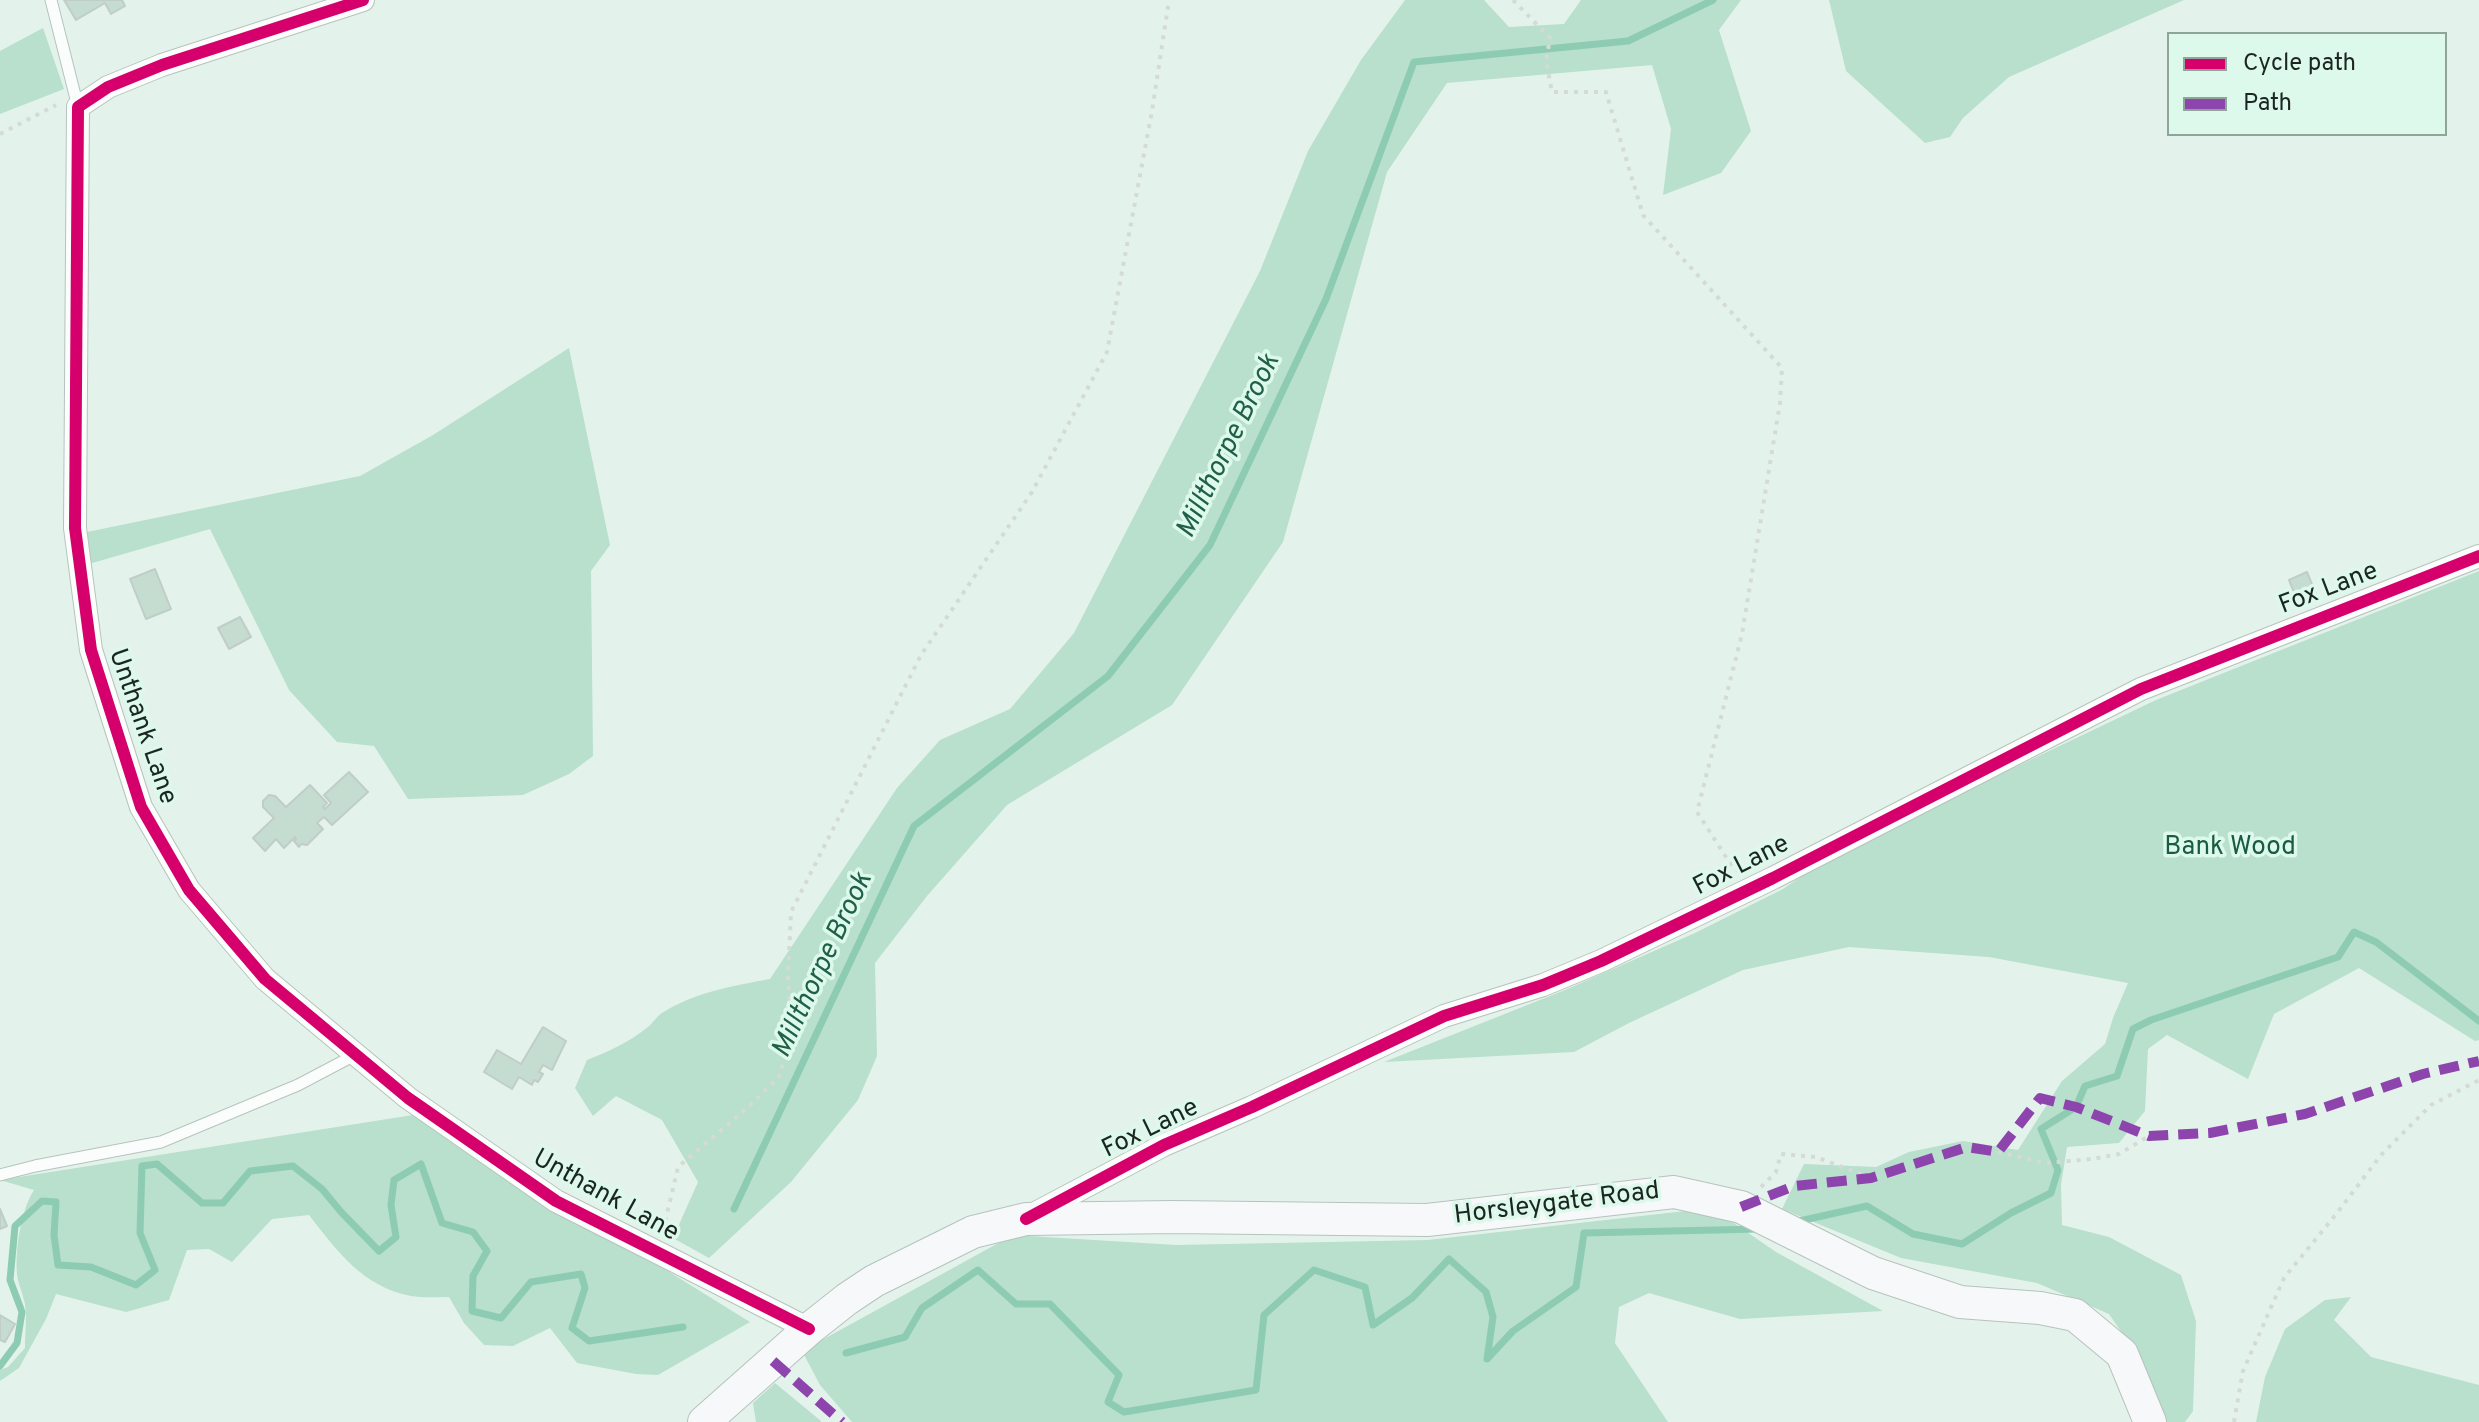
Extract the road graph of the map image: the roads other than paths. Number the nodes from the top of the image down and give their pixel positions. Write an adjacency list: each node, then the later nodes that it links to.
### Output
1 (51, 0): 3 (lane)
2 (363, 0): 3 (street)
3 (78, 107): 5 (street, Unthank Lane)
4 (2479, 556): 7 (street, Fox Lane)
5 (355, 1055): 6 (lane); 10 (street, Unthank Lane)
6 (0, 1175)
7 (1099, 1181): 8 (street); 9 (street, Fox Lane)
8 (1109, 1218): 9 (main road, Horsleygate Road); 12 (main road, Horsleygate Road)
9 (1026, 1219): 10 (main road, Horsleygate Road)
10 (809, 1329): 11 (main road, Horsleygate Road)
11 (704, 1422)
12 (2150, 1422)

